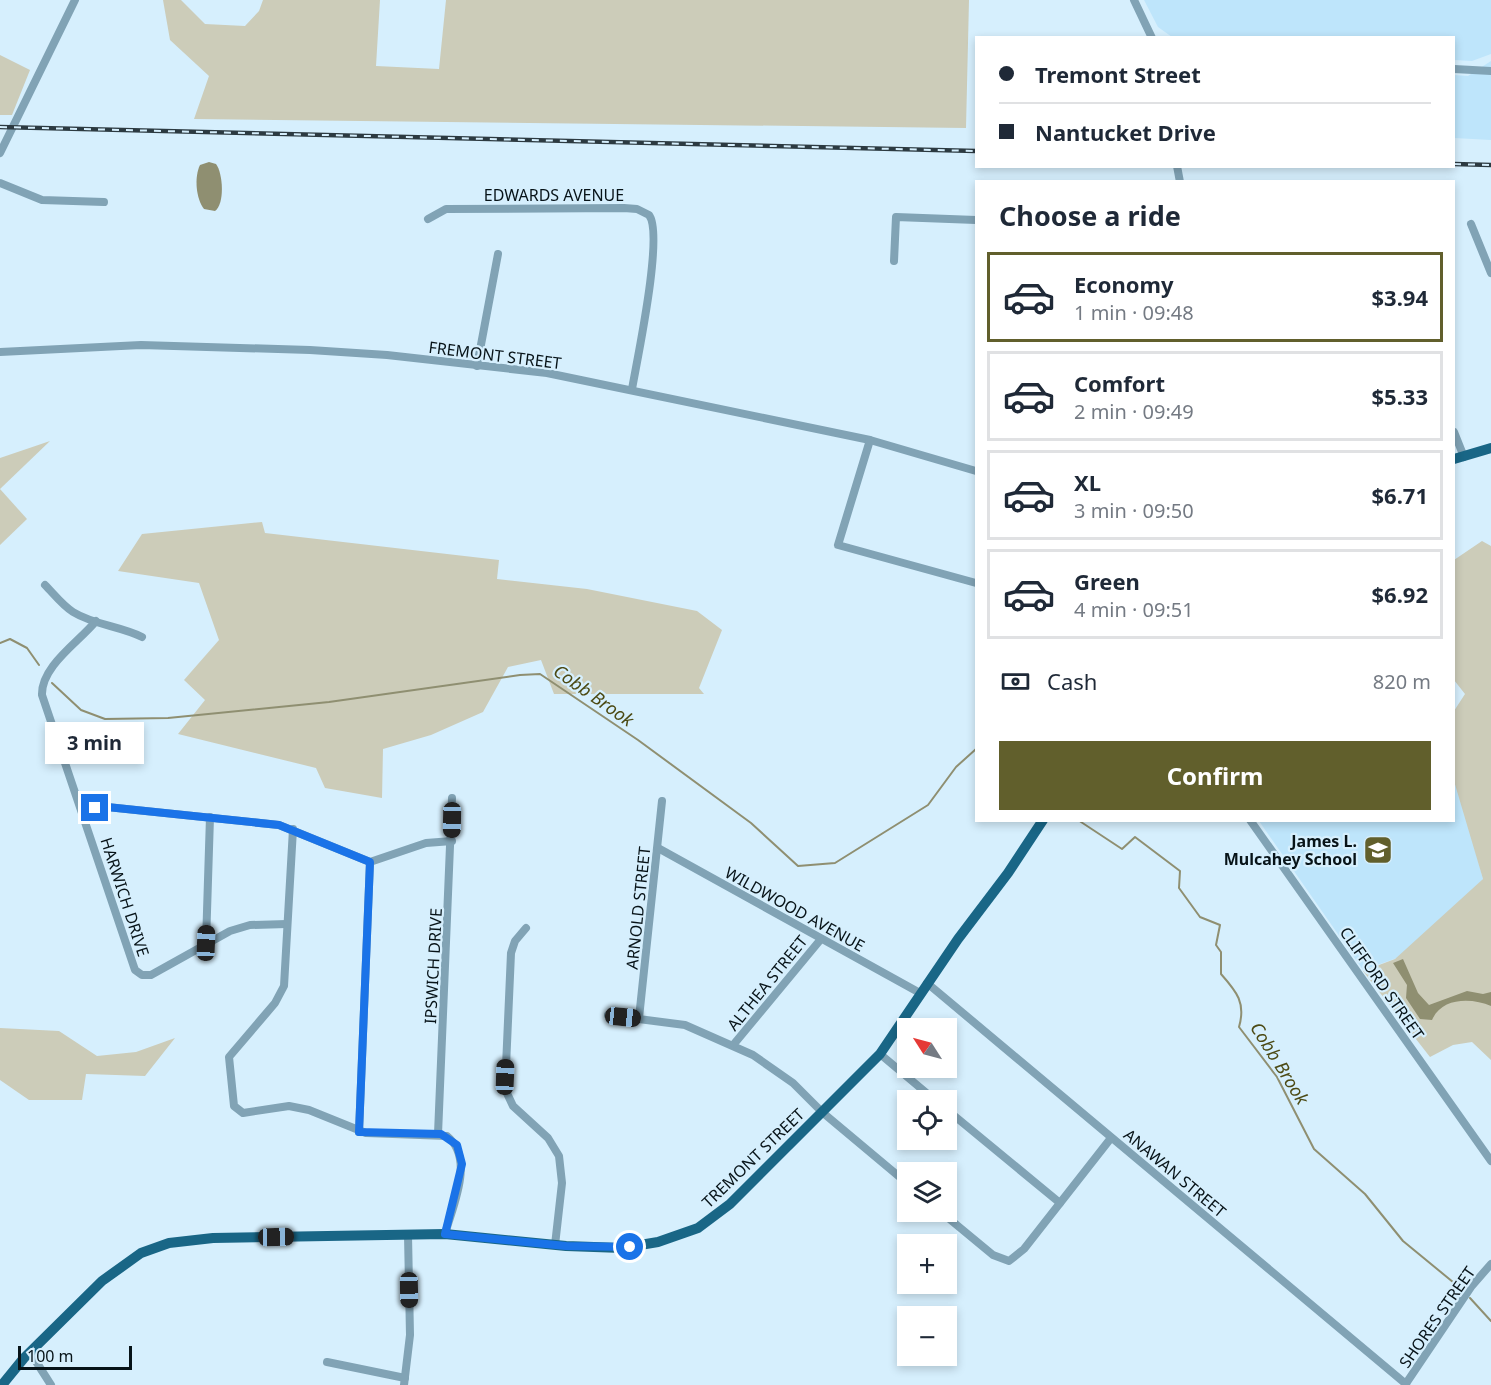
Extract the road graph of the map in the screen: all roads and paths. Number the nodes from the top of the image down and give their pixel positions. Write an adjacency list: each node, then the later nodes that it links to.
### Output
1 (75, 0): 6 (street)
2 (1134, 0): 3 (street)
3 (1151, 36)
4 (1455, 69): 5 (street)
5 (1491, 71)
6 (0, 153)
7 (0, 183): 8 (street)
8 (104, 202)
9 (428, 219): 17 (street, EDWARDS AVENUE)
10 (975, 220): 13 (street)
11 (1471, 224): 14 (street)
12 (498, 254): 16 (street)
13 (894, 261)
14 (1491, 273)
15 (0, 352): 16 (street, FREMONT STREET)
16 (477, 366): 17 (street, FREMONT STREET)
17 (632, 388): 19 (street, FREMONT STREET)
18 (1455, 437): 21 (street)
19 (870, 440): 22 (street, FREMONT STREET); 23 (street)
20 (1491, 448): 21 (main road)
21 (1459, 458)
22 (975, 471)
23 (975, 583)
24 (45, 585): 25 (street)
25 (96, 621): 26 (street); 29 (street, HARWICH DRIVE)
26 (142, 637)
27 (452, 798): 34 (street, IPSWICH DRIVE)
28 (662, 801): 35 (street, ARNOLD STREET)
29 (83, 813): 30 (street); 40 (street, HARWICH DRIVE)
30 (210, 817): 33 (street); 40 (street)
31 (1042, 822): 41 (main road, TREMONT STREET)
32 (1251, 822): 53 (street, CLIFFORD STREET)
33 (293, 829): 36 (street); 37 (street)
34 (452, 842): 36 (street); 51 (street, IPSWICH DRIVE)
35 (658, 848): 39 (street, WILDWOOD AVENUE); 44 (street, ARNOLD STREET)
36 (370, 862): 50 (street)
37 (287, 924): 40 (street, HARWICH DRIVE); 50 (street)
38 (526, 928): 59 (street)
39 (821, 939): 42 (street, WILDWOOD AVENUE); 45 (street, ALTHEA STREET)
40 (206, 943)
41 (927, 983): 42 (main road, TREMONT STREET); 52 (street, ANAWAN STREET)
42 (920, 993): 46 (main road, TREMONT STREET)
43 (608, 1015): 44 (street)
44 (639, 1018): 45 (street)
45 (734, 1044): 48 (street)
46 (880, 1054): 47 (street); 48 (main road, TREMONT STREET)
47 (923, 1090)
48 (822, 1112): 54 (street); 59 (main road, TREMONT STREET)
49 (957, 1118): 55 (street)
50 (359, 1132): 51 (street)
51 (438, 1134): 58 (street)
52 (1111, 1137): 55 (street); 65 (street, ANAWAN STREET)
53 (1491, 1161)
54 (897, 1175)
55 (1060, 1203): 56 (street)
56 (953, 1222)
57 (408, 1234): 58 (main road, TREMONT STREET); 61 (main road, TREMONT STREET); 64 (street)
58 (445, 1234): 59 (main road, TREMONT STREET)
59 (555, 1245)
60 (1491, 1264): 65 (street, SHORES STREET)
61 (30, 1352): 63 (main road, TREMONT STREET); 66 (street)
62 (327, 1362): 64 (street)
63 (2, 1382)
64 (405, 1382)
65 (1406, 1384)
66 (51, 1385)

